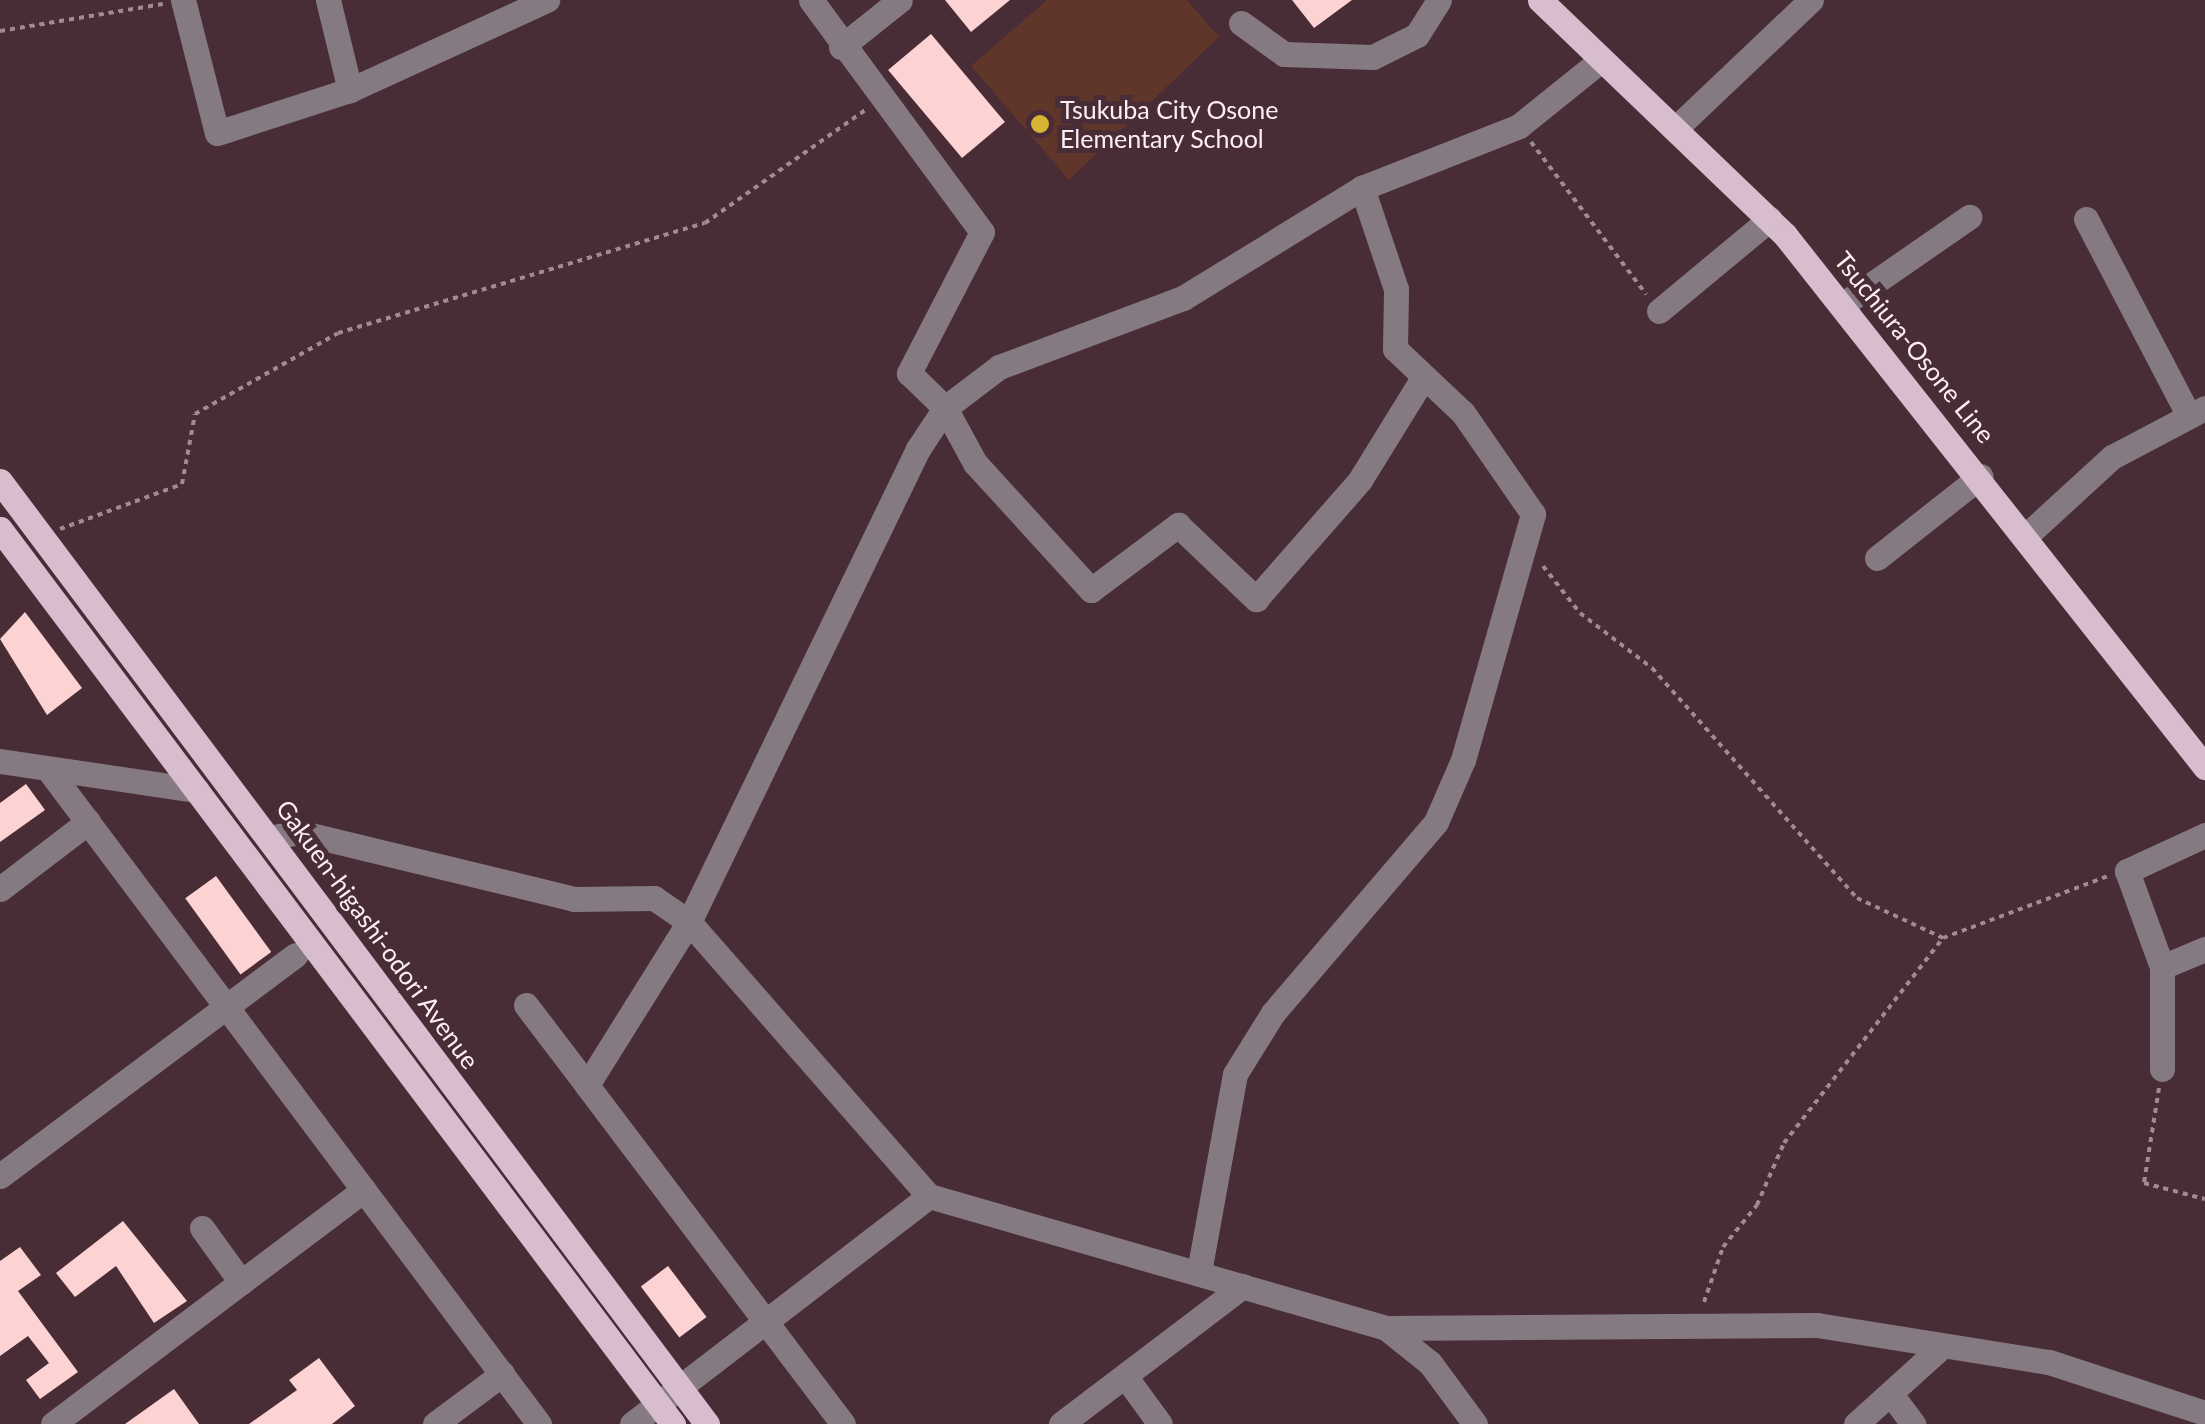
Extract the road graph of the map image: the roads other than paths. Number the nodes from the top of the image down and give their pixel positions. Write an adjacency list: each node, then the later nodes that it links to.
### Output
1 (183, 0): 12 (street)
2 (328, 0): 12 (street)
3 (547, 0): 12 (street)
4 (811, 0): 10 (street)
5 (900, 0): 10 (street)
6 (1439, 0): 9 (street)
7 (1540, 0): 11 (main road, Tsuchiura-Osone Line)
8 (1811, 0): 13 (street)
9 (1240, 23)
10 (841, 47): 21 (street)
11 (1601, 60): 13 (main road, Tsuchiura-Osone Line); 14 (street)
12 (350, 90)
13 (1676, 128): 16 (main road, Tsuchiura-Osone Line)
14 (1362, 188): 20 (street); 21 (street)
15 (1970, 216): 18 (street)
16 (1770, 219): 18 (main road, Tsuchiura-Osone Line); 19 (street)
17 (2086, 219): 22 (street)
18 (1842, 306): 23 (main road, Tsuchiura-Osone Line)
19 (1659, 311)
20 (1422, 378): 21 (street); 48 (street)
21 (946, 408): 36 (street)
22 (2197, 412): 26 (street)
23 (1981, 476): 26 (main road, Tsuchiura-Osone Line); 27 (street)
24 (0, 481): 34 (main road, Gakuen-higashi-odori Avenue)
25 (0, 529): 31 (main road)
26 (2030, 533): 29 (main road, Tsuchiura-Osone Line)
27 (1877, 558)
28 (0, 762): 30 (street)
29 (2205, 767)
30 (51, 774): 31 (street); 32 (street)
31 (197, 790): 59 (main road)
32 (88, 822): 35 (street); 41 (street)
33 (2205, 835): 39 (street)
34 (270, 838): 36 (street); 56 (main road, Gakuen-higashi-odori Avenue)
35 (0, 888)
36 (689, 922): 43 (street); 46 (street)
37 (2205, 949): 39 (street)
38 (294, 955): 41 (street)
39 (2162, 967): 42 (street)
40 (526, 1005): 43 (street)
41 (226, 1006): 44 (street); 45 (street)
42 (2162, 1069)
43 (586, 1085): 51 (street)
44 (0, 1176)
45 (364, 1190): 49 (street); 54 (street)
46 (929, 1196): 48 (street); 51 (street)
47 (202, 1228): 49 (street)
48 (1200, 1272): 50 (street)
49 (242, 1282): 61 (street)
50 (1243, 1286): 52 (street); 55 (street)
51 (766, 1321): 56 (street); 66 (street)
52 (1386, 1328): 53 (street); 60 (street)
53 (1940, 1348): 57 (street); 58 (street)
54 (502, 1374): 62 (street); 63 (street)
55 (1124, 1376): 67 (street); 68 (street)
56 (680, 1388): 59 (street); 65 (main road, Gakuen-higashi-odori Avenue)
57 (1893, 1397): 69 (street); 70 (street)
58 (2205, 1413)
59 (666, 1414): 64 (street)
60 (1465, 1420)
61 (52, 1424)
62 (435, 1424)
63 (539, 1424)
64 (632, 1424)
65 (707, 1424)
66 (844, 1424)
67 (1061, 1424)
68 (1160, 1424)
69 (1856, 1424)
70 (1913, 1424)

